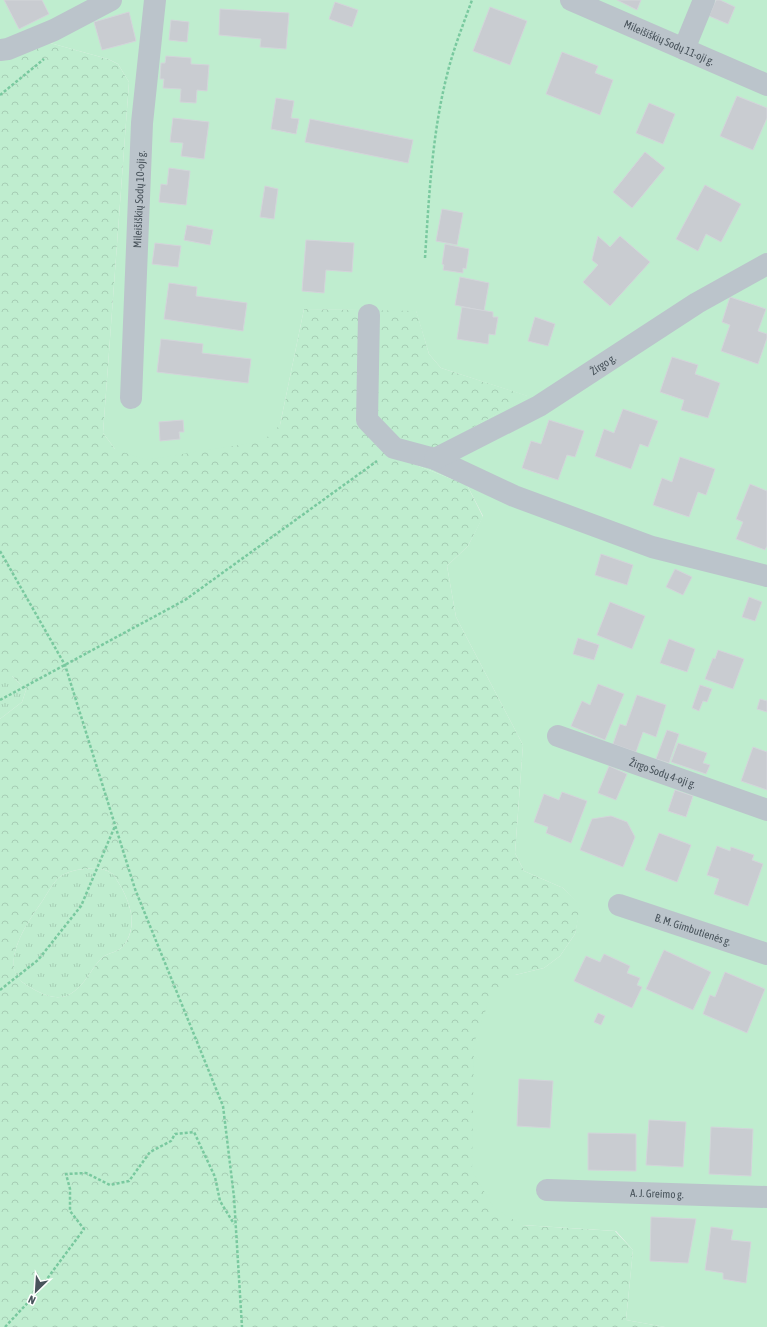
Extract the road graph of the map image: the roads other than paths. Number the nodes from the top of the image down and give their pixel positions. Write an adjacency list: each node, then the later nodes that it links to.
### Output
1 (111, 0): 6 (street)
2 (155, 0): 10 (street, Mileišiškių Sodų 10-oji g.)
3 (570, 0): 5 (street, Mileišiškių Sodų 11-oji g.)
4 (704, 0): 5 (street)
5 (684, 49): 7 (street, Mileišiškių Sodų 11-oji g.)
6 (0, 50)
7 (767, 85)
8 (767, 264): 11 (street, Žirgo g.)
9 (369, 315): 11 (street)
10 (131, 398)
11 (435, 459): 12 (street)
12 (767, 576)
13 (558, 736): 14 (street, Žirgo Sodų 4-oji g.)
14 (767, 810)
15 (619, 905): 16 (street, B. M. Gimbutienės g.)
16 (767, 954)
17 (547, 1190): 18 (street, A. J. Greimo g.)
18 (767, 1197)

